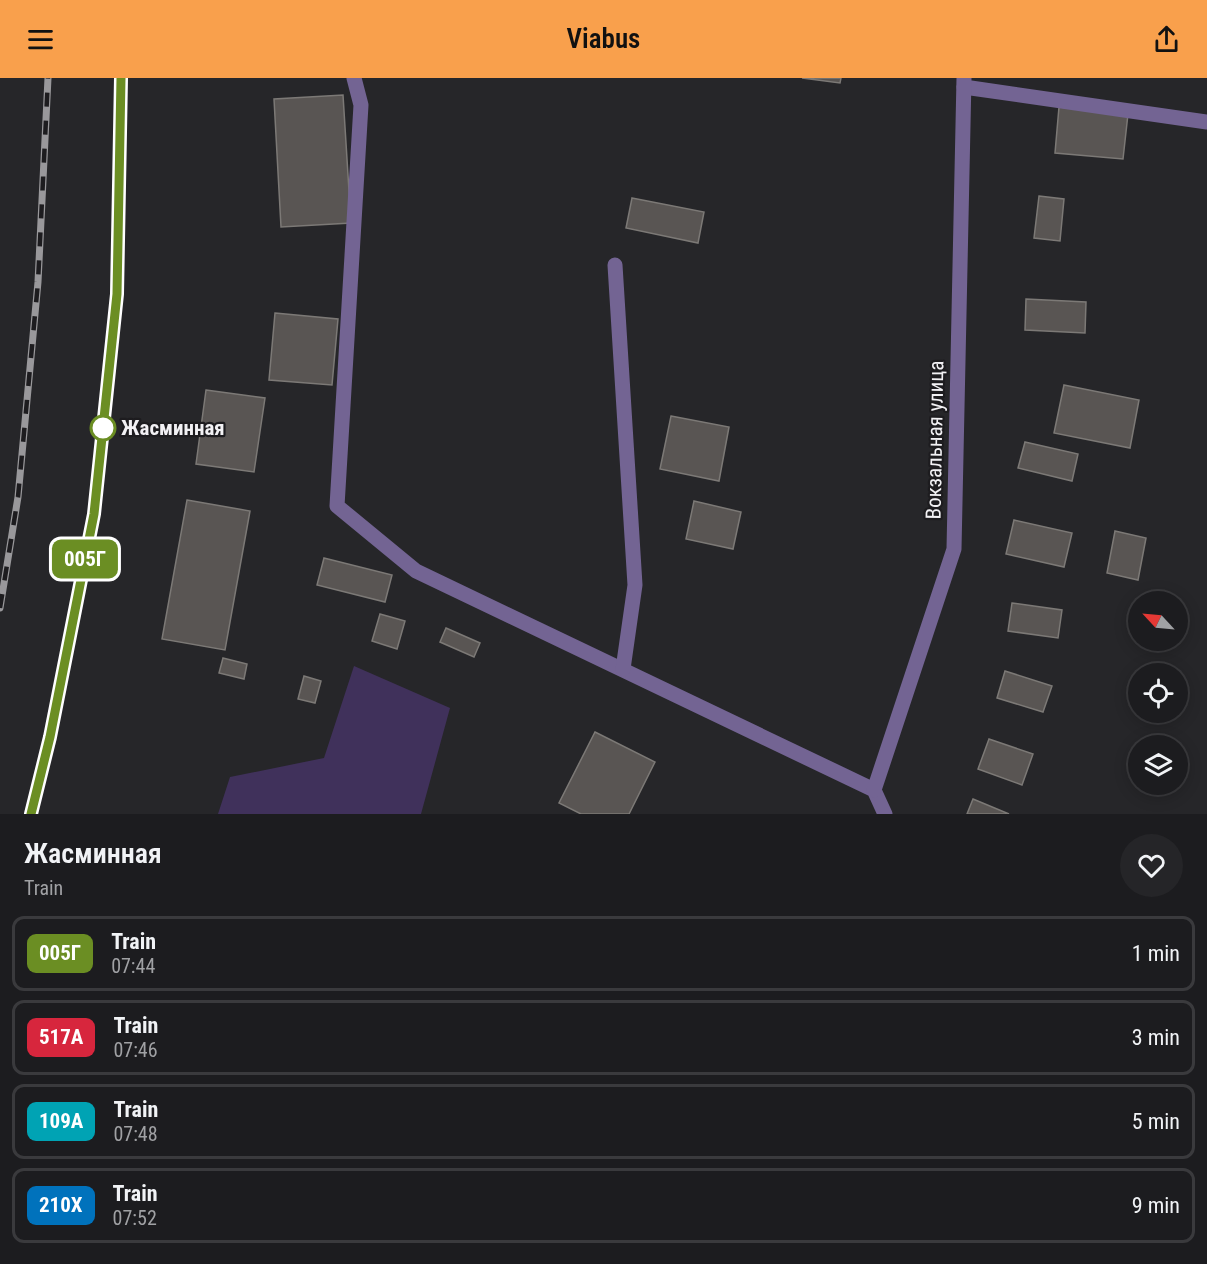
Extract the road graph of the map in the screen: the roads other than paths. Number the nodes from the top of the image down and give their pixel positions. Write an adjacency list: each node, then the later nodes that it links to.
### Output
1 (354, 78): 5 (street)
2 (964, 82): 3 (street); 6 (street, Вокзальная улица)
3 (1207, 122)
4 (615, 265): 5 (street)
5 (623, 669): 6 (street)
6 (874, 790): 7 (street)
7 (885, 814)

